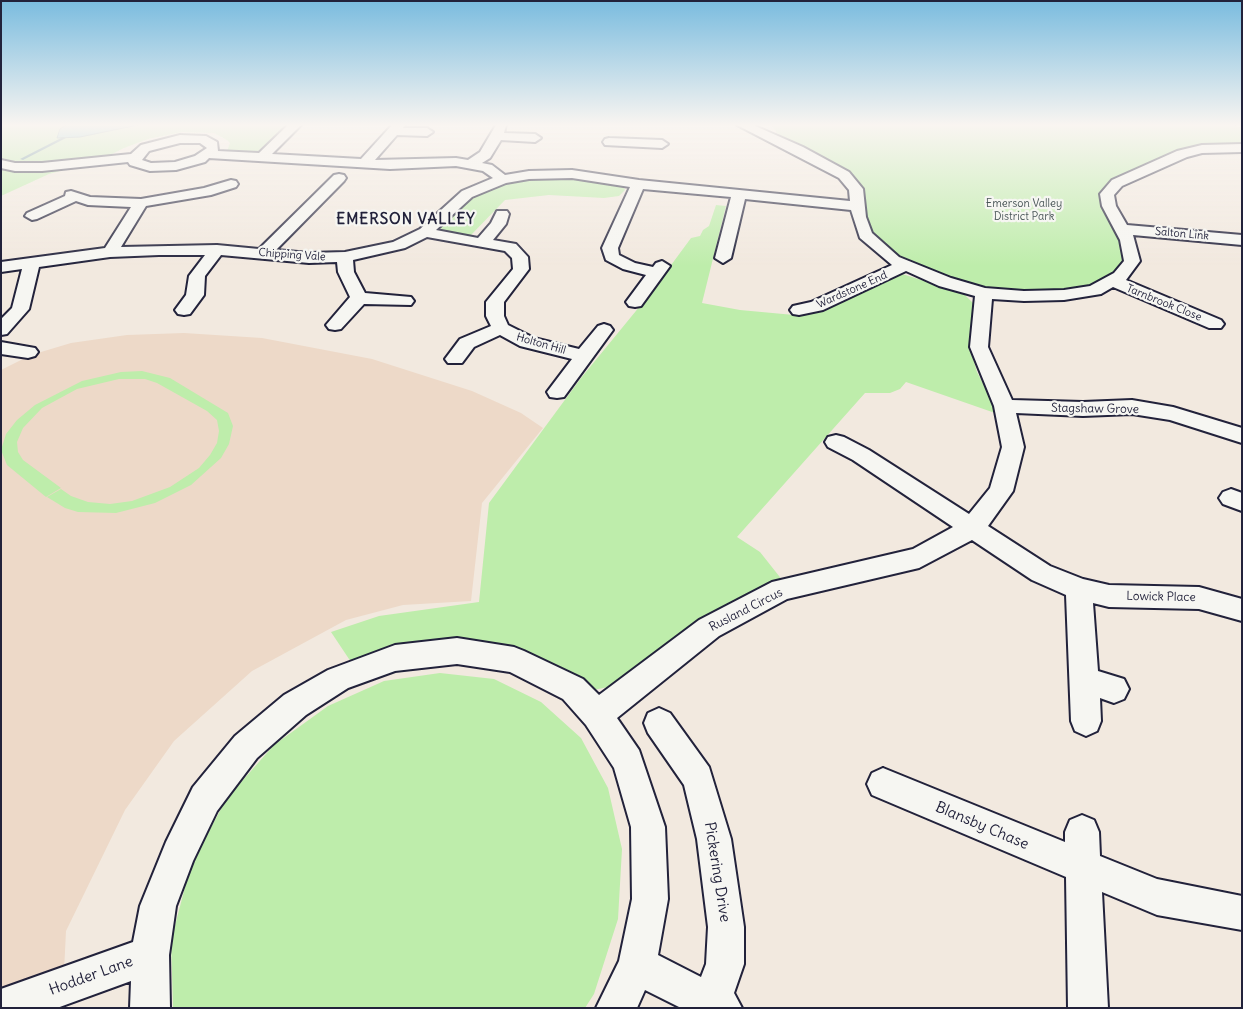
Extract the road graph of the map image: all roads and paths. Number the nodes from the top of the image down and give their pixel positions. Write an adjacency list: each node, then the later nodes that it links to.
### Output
1 (493, 172): 9 (street)
2 (594, 172): 9 (street, Chipping Vale)
3 (596, 172): 11 (street, Chipping Vale)
4 (839, 172): 14 (street)
5 (1141, 172): 17 (street)
6 (323, 177): 7 (street)
7 (339, 178): 8 (street); 24 (street)
8 (354, 179)
9 (503, 179): 18 (street, Chipping Vale)
10 (230, 184): 13 (street)
11 (638, 184): 12 (street, Chipping Vale); 33 (street)
12 (739, 194): 14 (street, Chipping Vale); 21 (street)
13 (141, 203): 16 (street); 23 (street)
14 (859, 206): 27 (street)
15 (502, 214): 20 (street)
16 (32, 216)
17 (1121, 229): 19 (street, Salton Link); 29 (street)
18 (425, 232): 20 (street, Holton Hill); 25 (street, Chipping Vale)
19 (1242, 240)
20 (484, 242): 38 (street, Holton Hill)
21 (744, 245)
22 (217, 250): 23 (street, Chipping Vale); 24 (street, Chipping Vale); 34 (street)
23 (110, 252): 26 (street, Chipping Vale)
24 (264, 254): 25 (street, Chipping Vale)
25 (346, 257): 31 (street)
26 (32, 262): 28 (street, Chipping Vale); 39 (street)
27 (905, 266): 30 (street); 35 (street, Wardstone End)
28 (1, 267)
29 (1113, 282): 30 (street); 36 (street, Tarnbrook Close)
30 (984, 292): 46 (street, Rusland Circus)
31 (359, 298): 32 (street); 37 (street)
32 (405, 301)
33 (635, 302)
34 (184, 310)
35 (798, 310)
36 (1218, 322)
37 (336, 324)
38 (501, 328): 43 (street, Holton Hill); 44 (street, Holton Hill)
39 (1, 330)
40 (604, 330): 43 (street, Holton Hill)
41 (1, 348): 42 (street)
42 (28, 352)
43 (583, 356): 45 (street, Holton Hill)
44 (455, 359)
45 (557, 392)
46 (1004, 406): 47 (street, Stagshaw Grove); 49 (street, Rusland Circus)
47 (1242, 436)
48 (836, 442): 49 (street)
49 (972, 528): 50 (street, Lowick Place); 54 (street, Rusland Circus)
50 (1079, 588): 51 (street, Lowick Place); 52 (street)
51 (1242, 610)
52 (1085, 680): 53 (street); 55 (street)
53 (1114, 689)
54 (597, 715): 61 (street); 62 (street)
55 (1086, 721)
56 (658, 723): 63 (street, Pickering Drive)
57 (883, 784): 59 (street, Blansby Chase)
58 (1082, 832): 59 (street)
59 (1081, 867): 60 (street, Blansby Chase); 67 (street)
60 (1239, 913)
61 (150, 955): 64 (street, Hodder Lane); 65 (street)
62 (637, 965): 63 (street, Pickering Drive); 66 (street)
63 (715, 1006)
64 (3, 1008)
65 (150, 1008)
66 (616, 1008)
67 (1088, 1008)

